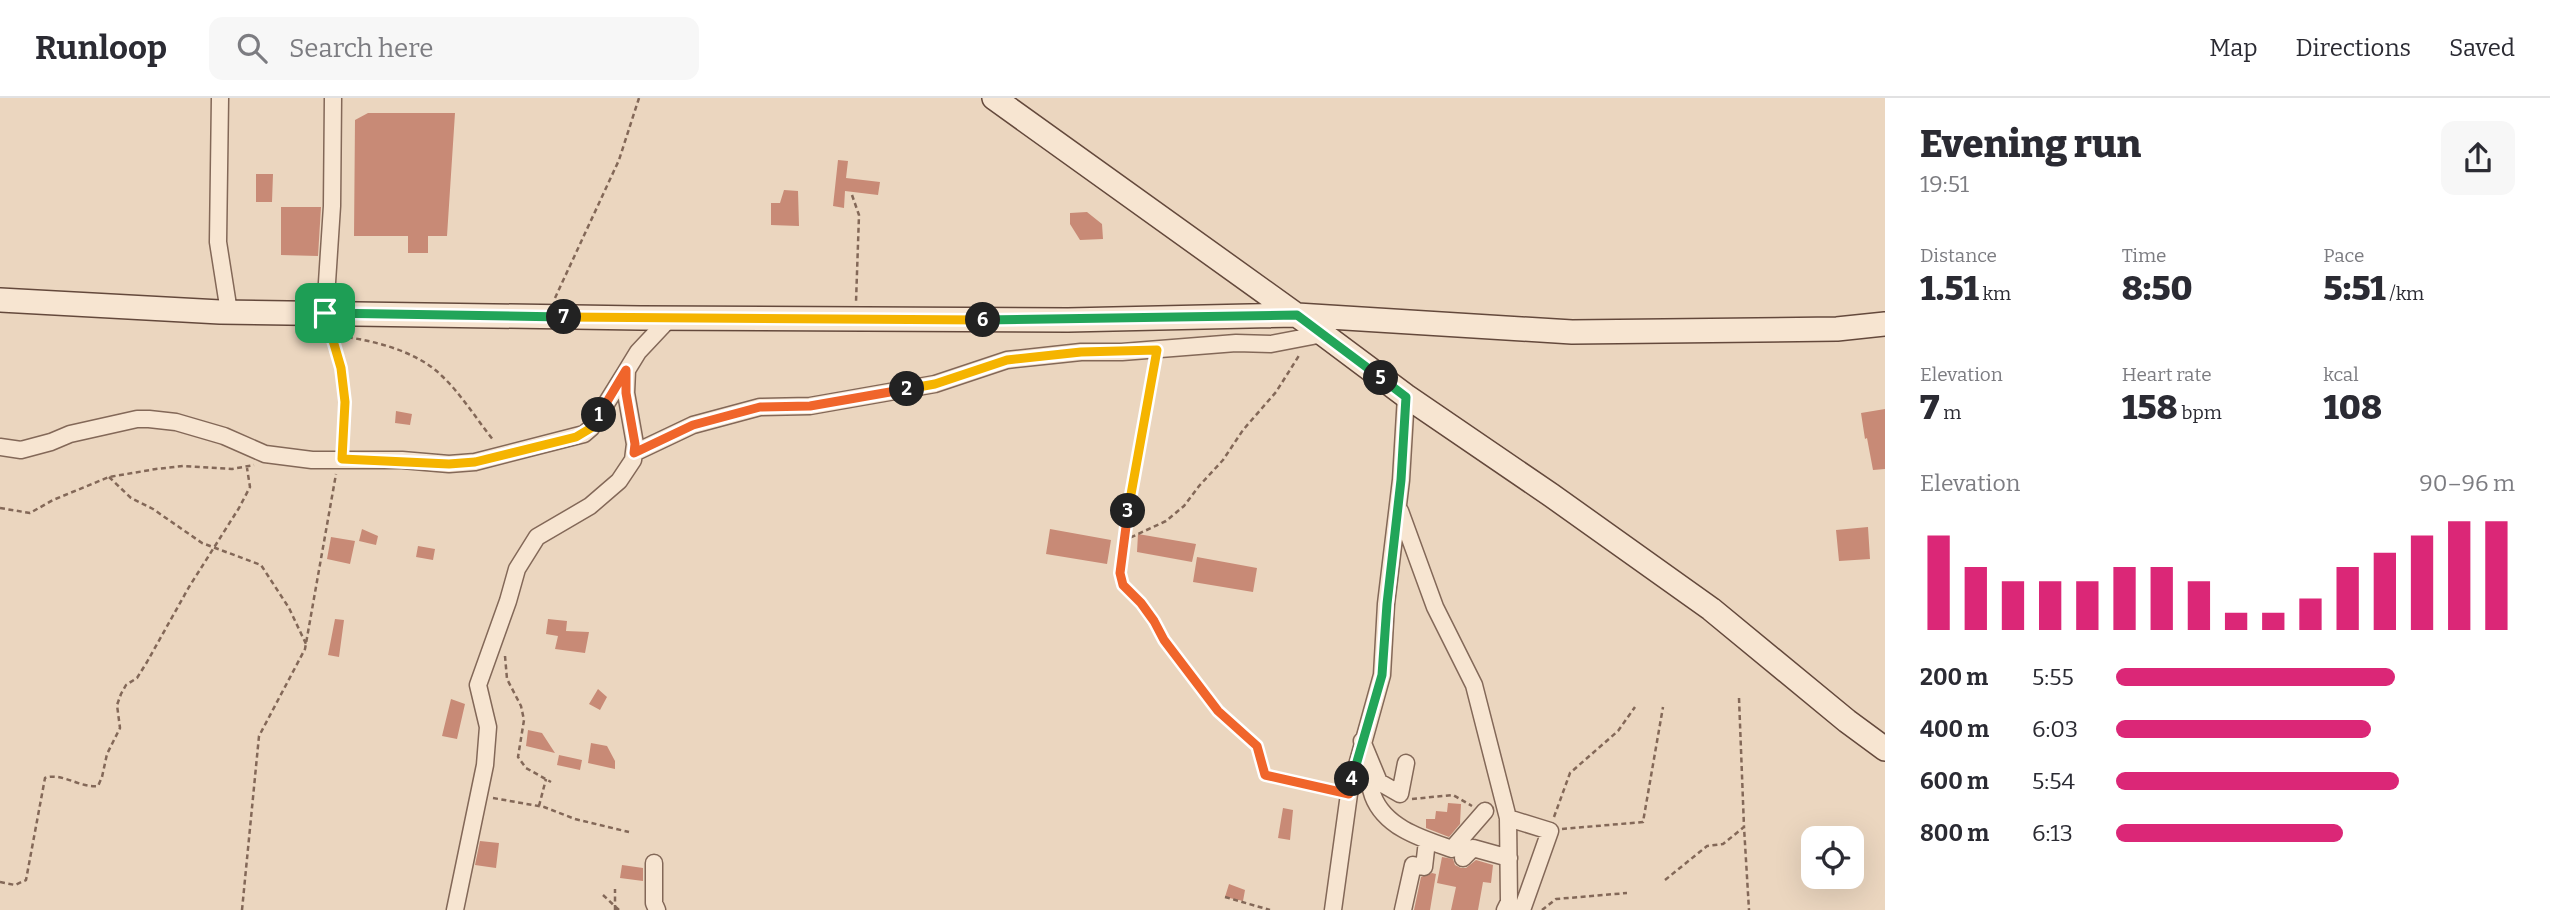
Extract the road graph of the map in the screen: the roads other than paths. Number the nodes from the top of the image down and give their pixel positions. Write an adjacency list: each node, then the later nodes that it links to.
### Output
1 (220, 98): 5 (street)
2 (334, 98): 8 (street)
3 (994, 98): 6 (street)
4 (0, 300): 5 (street)
5 (229, 312): 8 (street)
6 (1297, 315): 7 (street); 9 (street); 10 (street)
7 (669, 319): 8 (street); 11 (street)
8 (327, 324)
9 (1885, 324)
10 (1317, 335): 12 (street); 14 (street)
11 (626, 370): 13 (street); 14 (street)
12 (1406, 397): 15 (street); 17 (street)
13 (0, 447)
14 (634, 453): 26 (street)
15 (1398, 505): 16 (street); 20 (street)
16 (1362, 741): 18 (street); 21 (street); 28 (street)
17 (1885, 749)
18 (1406, 763)
19 (1485, 811): 21 (street)
20 (1508, 818): 23 (street); 25 (street)
21 (1427, 841): 29 (street)
22 (1463, 858): 23 (street)
23 (1508, 858): 25 (street)
24 (654, 863): 27 (street)
25 (1512, 907)
26 (455, 910)
27 (657, 910)
28 (1333, 910)
29 (1403, 910)

